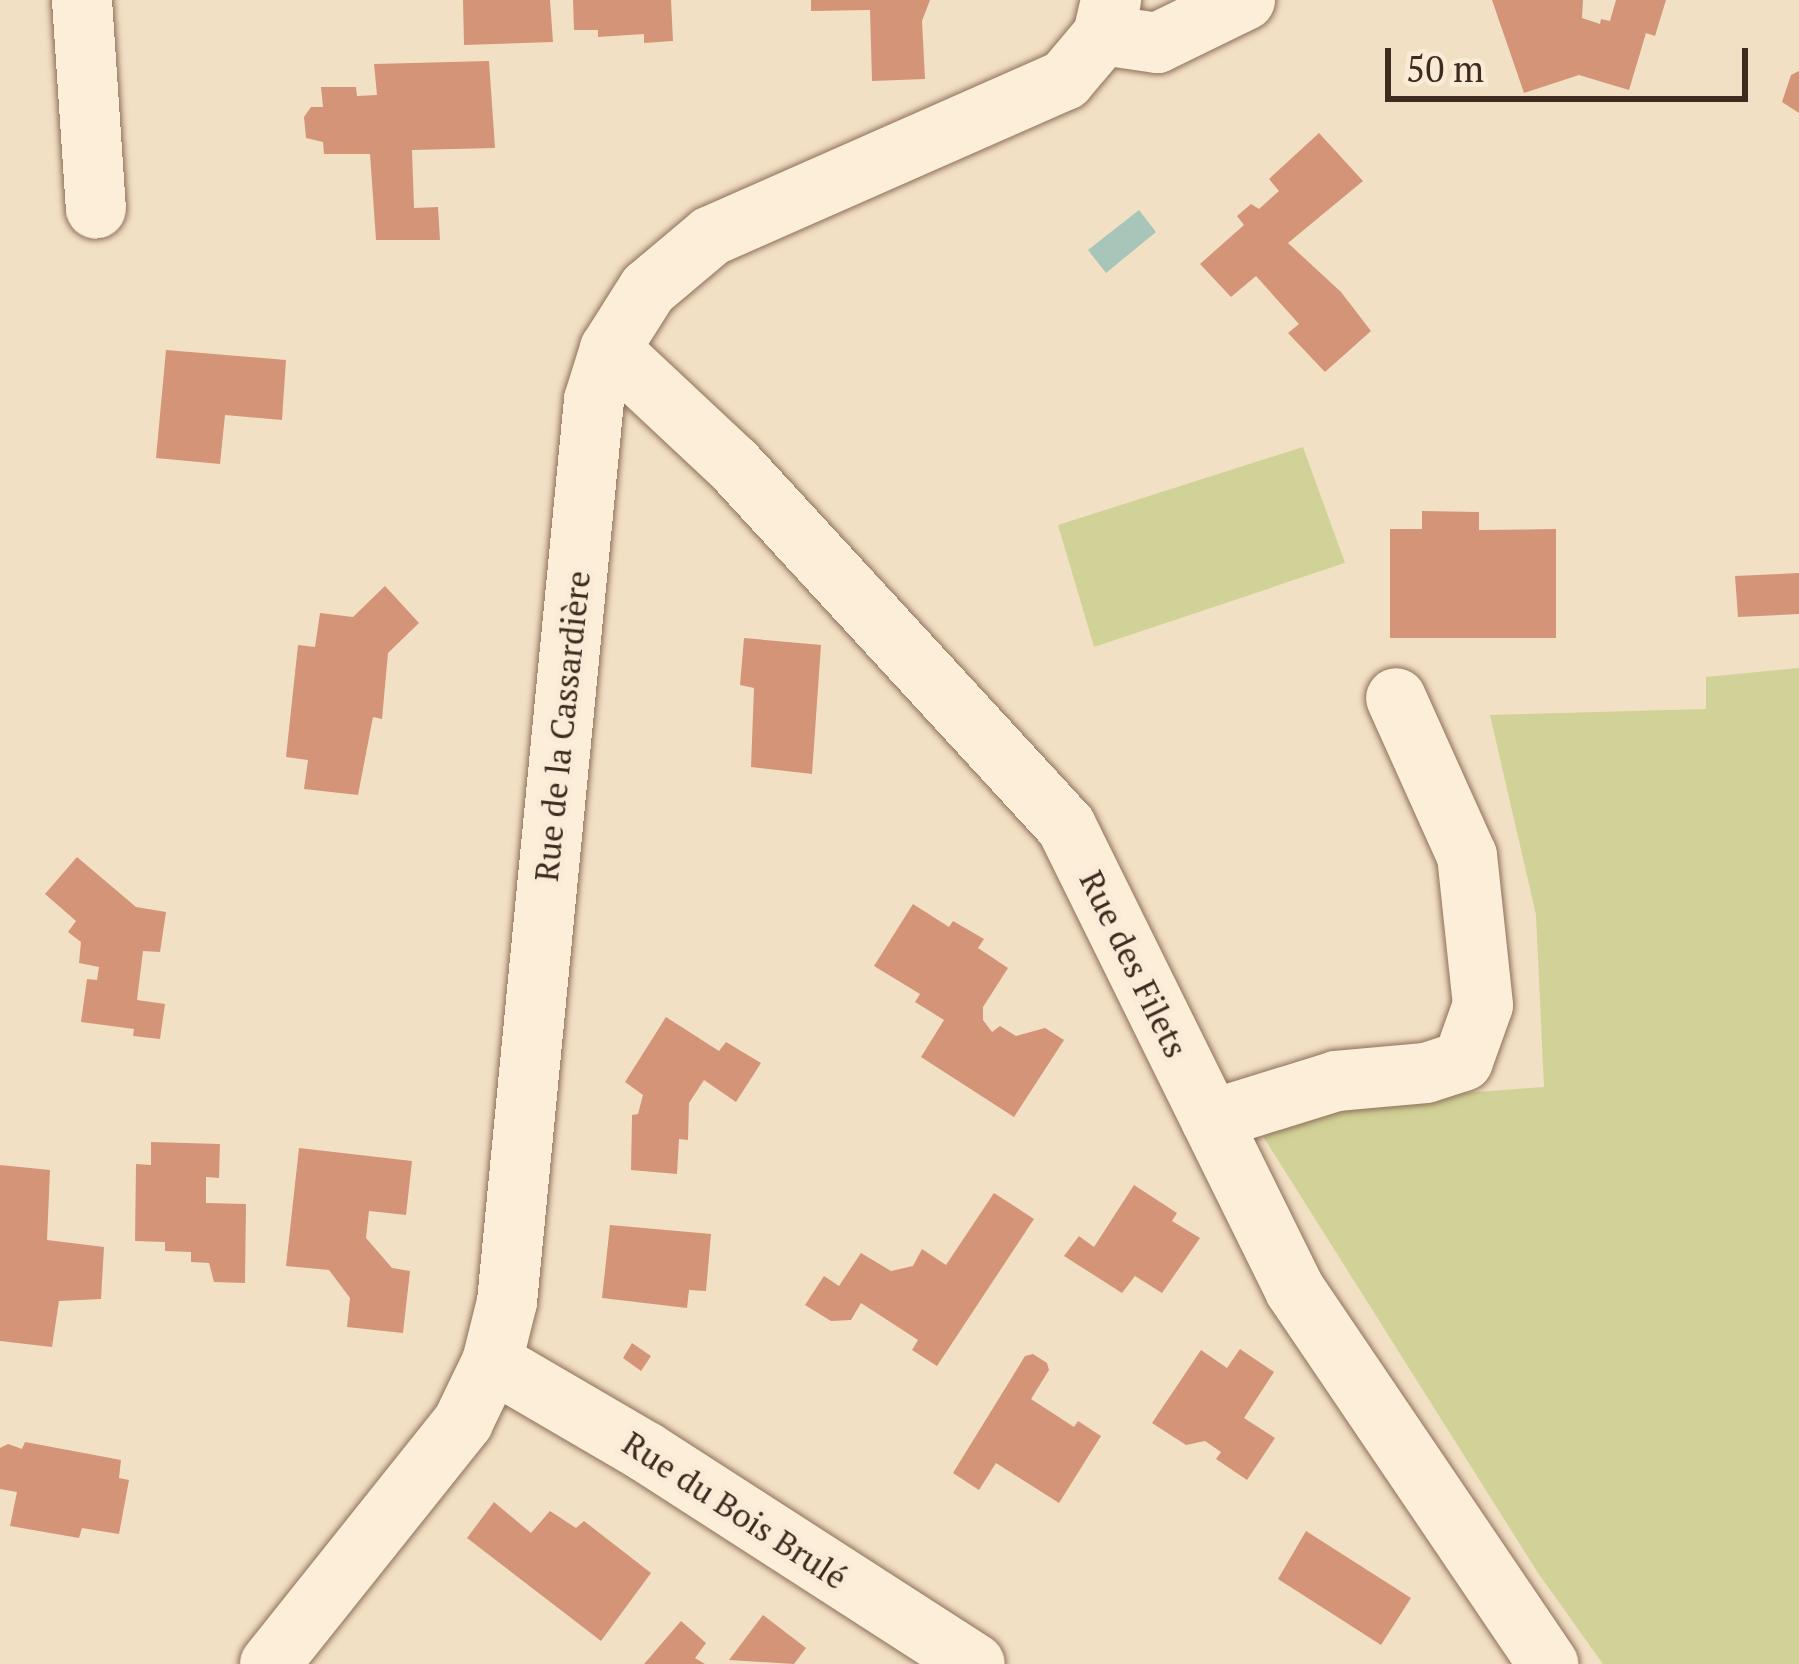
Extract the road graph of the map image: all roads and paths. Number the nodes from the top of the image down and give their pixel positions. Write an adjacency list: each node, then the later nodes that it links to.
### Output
1 (82, 0): 4 (street)
2 (1245, 0): 3 (street)
3 (1107, 18): 5 (street, Rue de la Cassardière)
4 (96, 209)
5 (610, 350): 7 (street, Rue des Filets); 8 (street, Rue de la Cassardière)
6 (1396, 698): 7 (street)
7 (1211, 1120): 11 (street, Rue des Filets)
8 (492, 1362): 9 (street, Rue de la Cassardière); 10 (street, Rue du Bois Brulé)
9 (270, 1664)
10 (975, 1664)
11 (1548, 1664)

